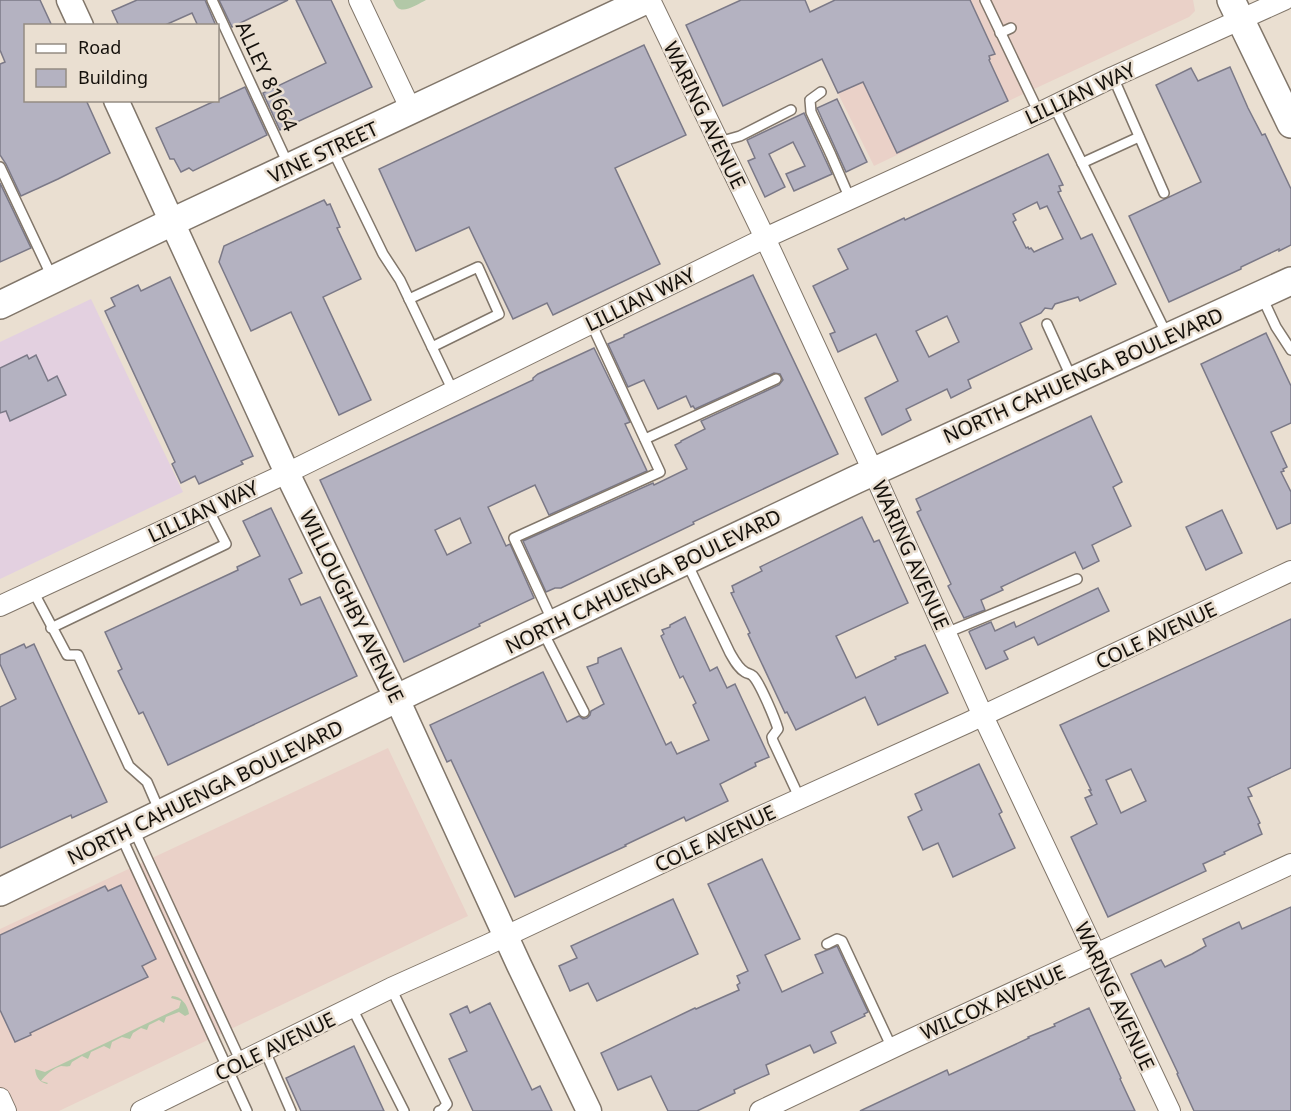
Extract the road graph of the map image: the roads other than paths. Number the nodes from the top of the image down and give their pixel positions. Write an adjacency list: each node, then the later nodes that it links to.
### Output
1 (69, 0): 8 (street)
2 (212, 0): 25 (lane, ALLEY 81664)
3 (359, 0): 16 (street)
4 (648, 0): 16 (main road, VINE STREET); 21 (street, WARING AVENUE)
5 (985, 0): 10 (lane)
6 (1284, 0): 7 (street, LILLIAN WAY)
7 (1236, 9): 13 (street, LILLIAN WAY); 19 (main road)
8 (80, 24)
9 (1011, 28): 10 (lane)
10 (1000, 33): 12 (lane)
11 (1029, 68): 12 (lane)
12 (1020, 72): 18 (lane)
13 (1113, 77): 18 (street, LILLIAN WAY); 20 (lane)
14 (821, 92): 27 (lane)
15 (117, 102): 28 (street, WILLOUGHBY AVENUE)
16 (411, 110): 22 (main road, VINE STREET)
17 (791, 110): 21 (lane)
18 (1046, 110): 23 (lane); 27 (street, LILLIAN WAY)
19 (1291, 124)
20 (1139, 137): 23 (lane); 26 (lane)
21 (719, 142): 29 (street, WARING AVENUE)
22 (331, 147): 25 (main road, VINE STREET); 33 (lane)
23 (1082, 163): 37 (lane)
24 (0, 167): 30 (lane)
25 (290, 167): 28 (main road, VINE STREET)
26 (1164, 193)
27 (850, 199): 29 (street, LILLIAN WAY)
28 (172, 222): 30 (main road, VINE STREET); 45 (street, WILLOUGHBY AVENUE)
29 (765, 238): 35 (street, LILLIAN WAY); 44 (street, WARING AVENUE)
30 (53, 279): 34 (main road, VINE STREET)
31 (1291, 281): 32 (main road, NORTH CAHUENGA BOULEVARD)
32 (1261, 295): 37 (main road, NORTH CAHUENGA BOULEVARD); 39 (lane)
33 (409, 299): 38 (lane); 38 (lane)
34 (0, 305)
35 (591, 323): 42 (street, LILLIAN WAY); 43 (lane)
36 (1047, 324): 41 (lane)
37 (1168, 337): 41 (main road, NORTH CAHUENGA BOULEVARD)
38 (432, 347): 42 (lane)
39 (1291, 350)
40 (776, 379): 43 (lane)
41 (1073, 381): 44 (main road, NORTH CAHUENGA BOULEVARD)
42 (453, 391): 45 (street, LILLIAN WAY)
43 (645, 439): 52 (lane)
44 (873, 471): 47 (main road, NORTH CAHUENGA BOULEVARD); 54 (street, WARING AVENUE)
45 (287, 473): 46 (street, LILLIAN WAY); 55 (street, WILLOUGHBY AVENUE)
46 (208, 509): 50 (street, LILLIAN WAY); 53 (lane)
47 (686, 561): 52 (main road, NORTH CAHUENGA BOULEVARD); 58 (lane)
48 (1291, 571): 57 (street, COLE AVENUE)
49 (1077, 579): 54 (lane)
50 (33, 591): 51 (street, LILLIAN WAY); 53 (lane)
51 (0, 606)
52 (548, 627): 55 (main road, NORTH CAHUENGA BOULEVARD); 56 (lane)
53 (51, 628): 59 (lane)
54 (946, 633): 57 (street, WARING AVENUE)
55 (398, 699): 59 (main road, NORTH CAHUENGA BOULEVARD); 63 (street, WILLOUGHBY AVENUE)
56 (584, 712)
57 (983, 716): 58 (street, COLE AVENUE); 65 (street, WARING AVENUE)
58 (800, 799): 63 (street, COLE AVENUE)
59 (161, 814): 60 (main road, NORTH CAHUENGA BOULEVARD)
60 (126, 831): 62 (main road, NORTH CAHUENGA BOULEVARD); 70 (lane); 70 (lane)
61 (1291, 864): 65 (street, WILCOX AVENUE)
62 (0, 892)
63 (507, 936): 66 (street, COLE AVENUE); 78 (street, WILLOUGHBY AVENUE)
64 (827, 944): 68 (lane)
65 (1096, 955): 68 (street, WILCOX AVENUE); 80 (street, WARING AVENUE)
66 (391, 988): 67 (street, COLE AVENUE); 77 (lane)
67 (352, 1008): 69 (street, COLE AVENUE); 76 (lane)
68 (892, 1048): 79 (street, WILCOX AVENUE)
69 (265, 1051): 70 (street, COLE AVENUE); 75 (lane)
70 (234, 1066): 73 (street, COLE AVENUE); 74 (lane)
71 (0, 1098): 72 (street)
72 (6, 1111)
73 (141, 1111)
74 (247, 1111)
75 (291, 1111)
76 (404, 1111)
77 (439, 1111)
78 (589, 1111)
79 (760, 1111)
80 (1170, 1111)

